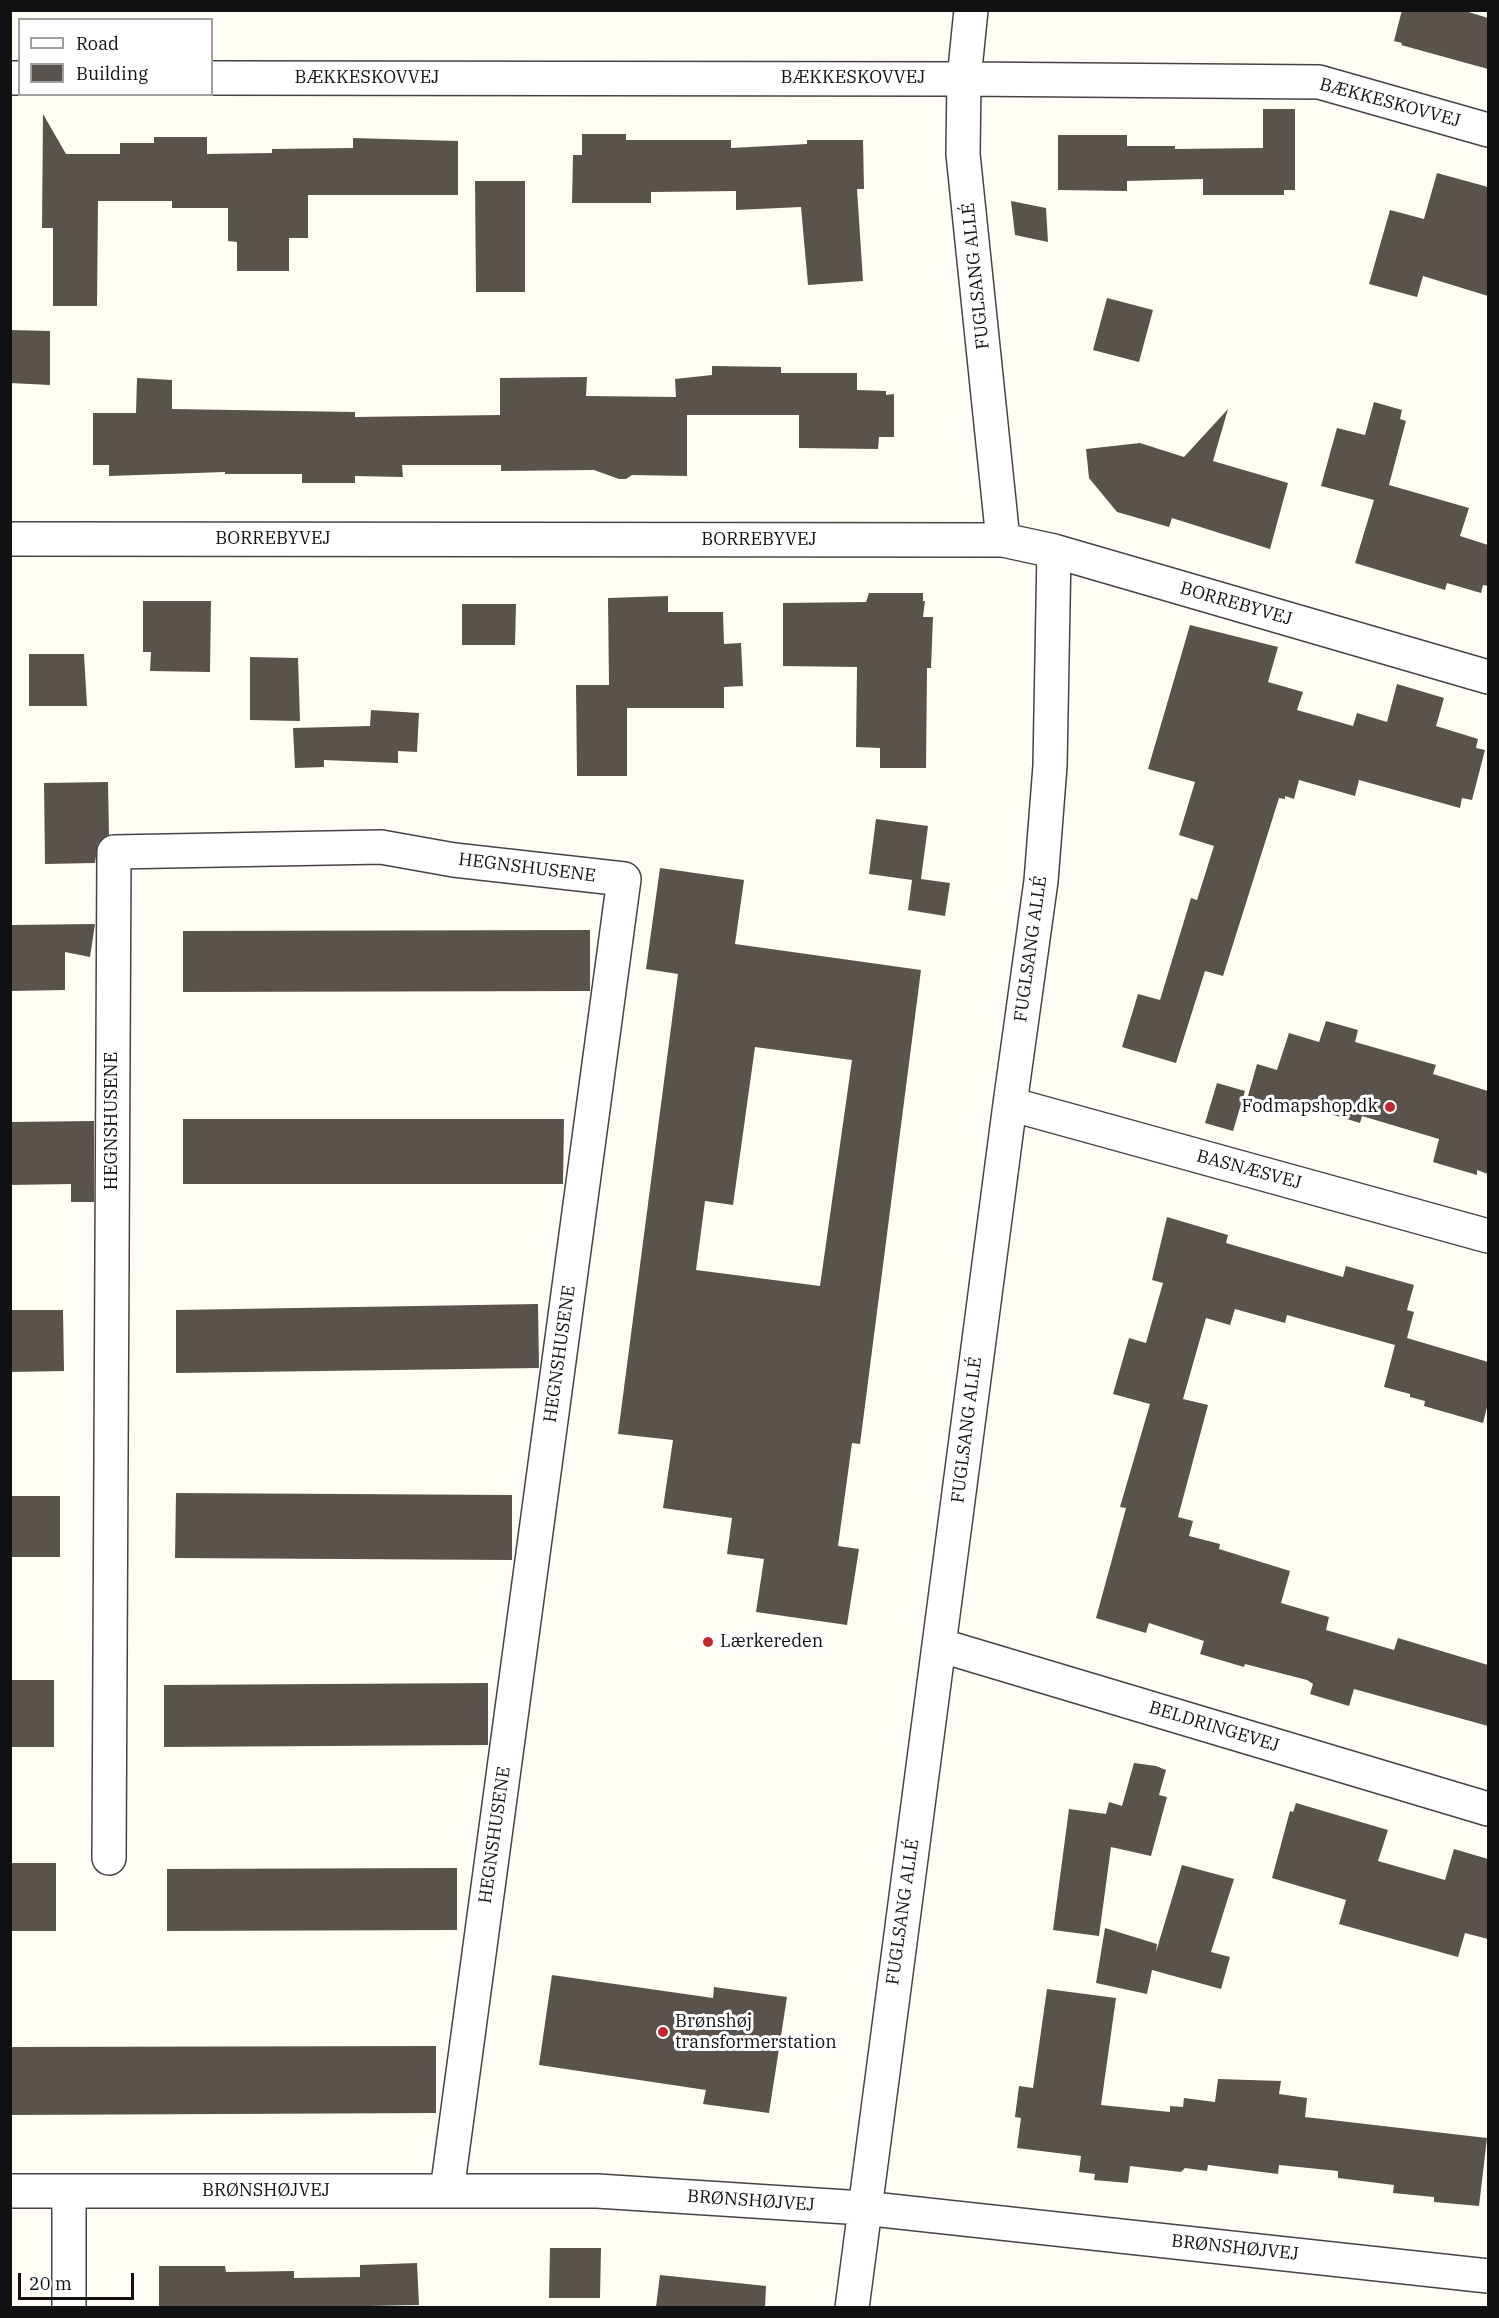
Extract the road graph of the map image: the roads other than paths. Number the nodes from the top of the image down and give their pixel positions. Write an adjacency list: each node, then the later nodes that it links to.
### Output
1 (971, 10): 3 (street, FUGLSANG ALLÉ)
2 (213, 78): 3 (street, BÆKKESKOVVEJ)
3 (964, 78): 4 (street, BÆKKESKOVVEJ); 6 (street, FUGLSANG ALLÉ)
4 (1488, 129)
5 (10, 539): 6 (street, BORREBYVEJ)
6 (1003, 540): 7 (street, BORREBYVEJ)
7 (1054, 551): 8 (street, BORREBYVEJ); 9 (street, FUGLSANG ALLÉ)
8 (1488, 676)
9 (1010, 1104): 10 (street, BASNÆSVEJ); 11 (street, FUGLSANG ALLÉ)
10 (1488, 1236)
11 (939, 1645): 12 (street, BELDRINGEVEJ); 17 (street, FUGLSANG ALLÉ)
12 (1488, 1809)
13 (109, 1858): 16 (street, HEGNSHUSENE)
14 (10, 2191): 15 (street, BRØNSHØJVEJ)
15 (69, 2191): 16 (street, BRØNSHØJVEJ); 19 (street)
16 (447, 2191): 17 (street, BRØNSHØJVEJ)
17 (864, 2208): 18 (street, BRØNSHØJVEJ); 20 (street, FUGLSANG ALLÉ)
18 (1488, 2276)
19 (69, 2307)
20 (852, 2307)

